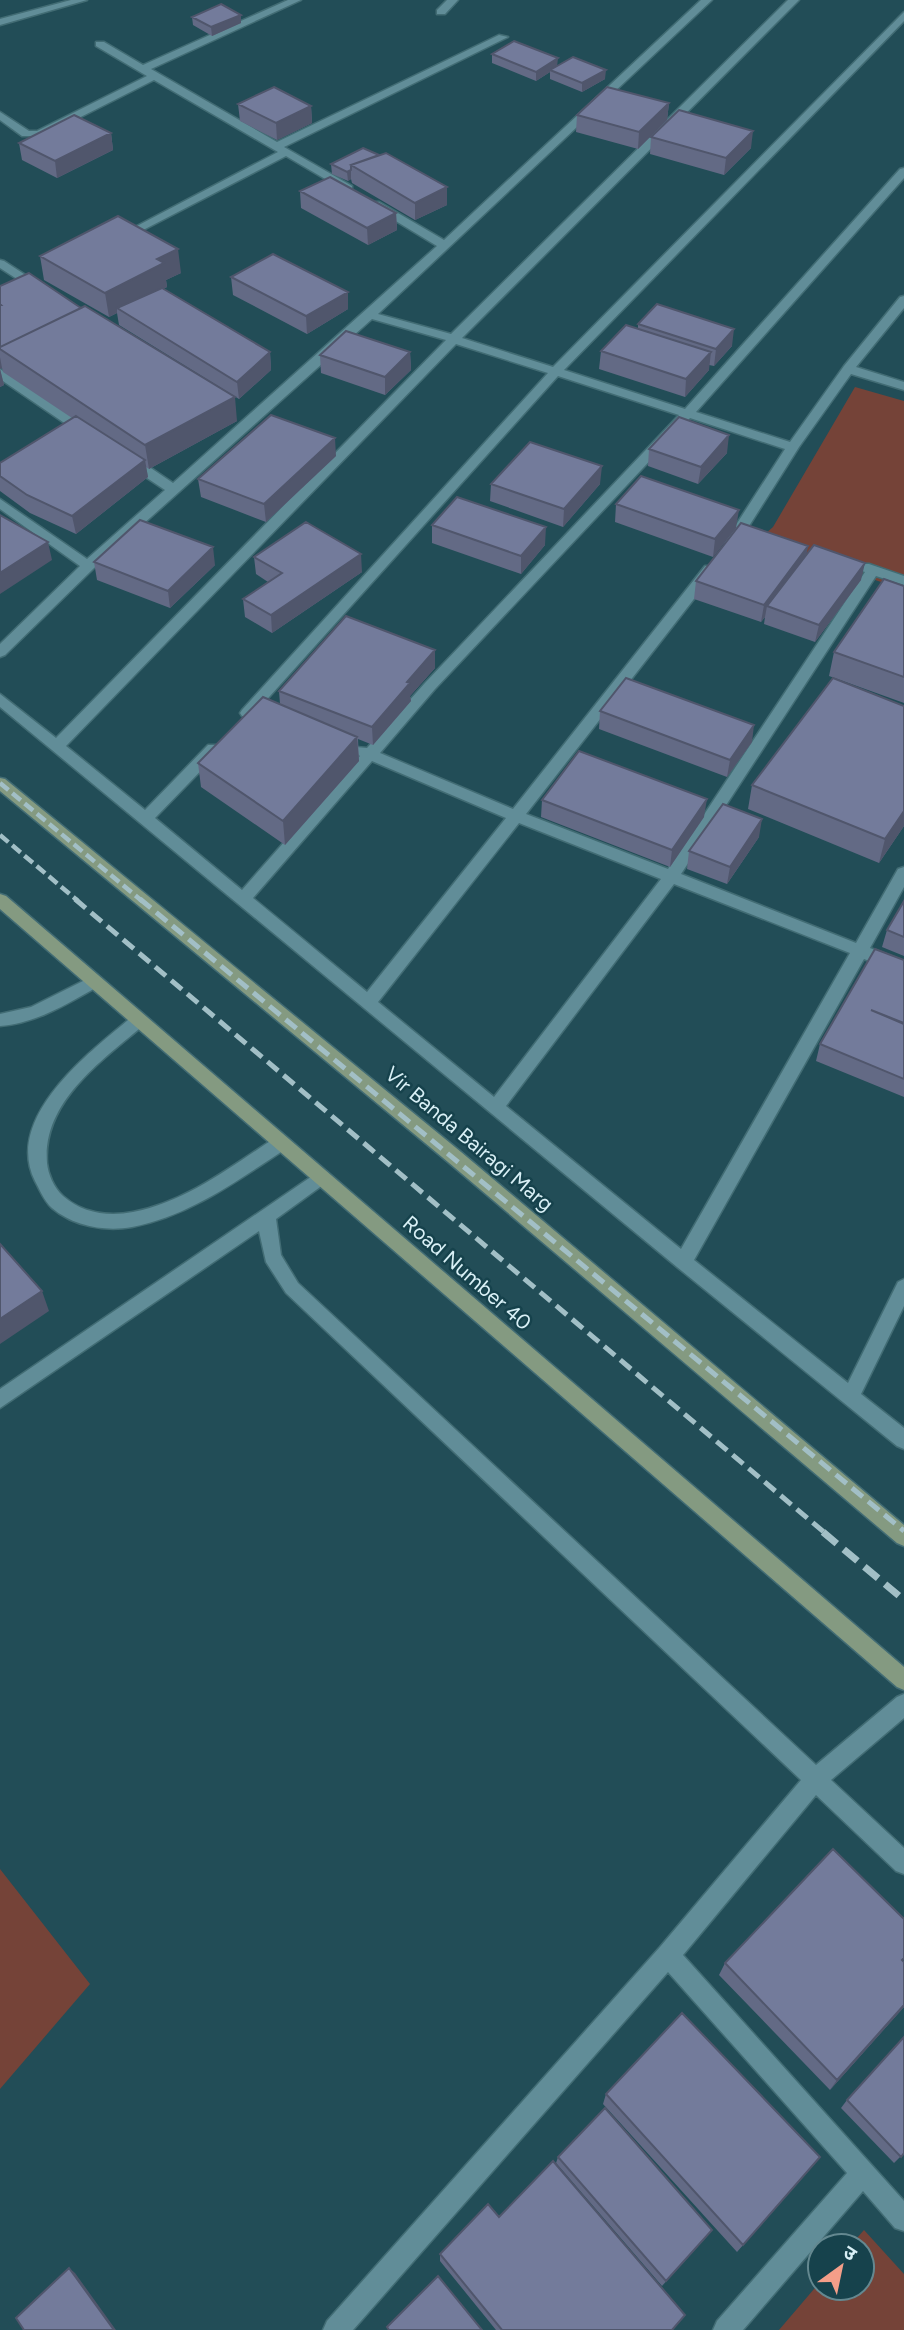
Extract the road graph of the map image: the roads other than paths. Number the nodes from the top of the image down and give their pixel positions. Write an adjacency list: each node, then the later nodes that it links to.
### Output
1 (82, 0): 8 (street)
2 (296, 0): 11 (street)
3 (453, 0): 6 (street)
4 (707, 0): 18 (street)
5 (794, 0): 26 (street)
6 (441, 12)
7 (904, 15): 28 (street)
8 (0, 22)
9 (503, 37): 14 (street)
10 (100, 44): 11 (street)
11 (142, 69): 12 (street)
12 (154, 76): 13 (street); 14 (street)
13 (0, 115)
14 (282, 149): 16 (street); 19 (street)
15 (904, 171): 32 (street)
16 (354, 191)
17 (365, 198): 18 (street)
18 (444, 245): 25 (street)
19 (105, 246)
20 (0, 264): 22 (street)
21 (45, 278): 22 (street)
22 (33, 284): 23 (street)
23 (56, 298)
24 (904, 300): 27 (street)
25 (370, 315): 26 (street); 33 (street)
26 (454, 339): 28 (street); 44 (street)
27 (848, 369): 30 (street); 34 (street)
28 (556, 371): 32 (street); 48 (street)
29 (0, 373): 35 (street)
30 (904, 386)
31 (240, 412): 33 (street)
32 (688, 413): 34 (street); 45 (street)
33 (252, 419): 35 (street)
34 (793, 447): 47 (street)
35 (174, 490): 38 (street)
36 (0, 503): 38 (street)
37 (847, 562): 39 (street)
38 (88, 566): 41 (street)
39 (873, 571): 40 (street); 50 (street)
40 (904, 581)
41 (0, 652)
42 (0, 699): 44 (street)
43 (344, 744): 45 (street)
44 (58, 745): 48 (street)
45 (370, 755): 47 (street); 51 (street)
46 (0, 783): 68 (main road, Vir Banda Bairagi Marg)
47 (514, 816): 50 (street); 56 (street)
48 (146, 818): 51 (street)
49 (904, 873): 53 (street)
50 (671, 877): 53 (street); 59 (street)
51 (243, 899): 56 (street)
52 (0, 900): 55 (main road, Road Number 40)
53 (861, 951): 54 (street); 63 (street)
54 (904, 968)
55 (95, 982): 57 (street); 58 (main road, Road Number 40)
56 (368, 1003): 59 (street)
57 (0, 1020)
58 (139, 1020): 60 (main road, Road Number 40); 60 (street)
59 (496, 1107): 63 (street)
60 (281, 1143): 61 (main road, Road Number 40)
61 (321, 1177): 62 (street); 69 (main road, Road Number 40)
62 (267, 1216): 66 (street); 71 (street)
63 (683, 1262): 65 (street)
64 (904, 1287): 65 (street)
65 (851, 1396): 67 (street)
66 (0, 1400)
67 (904, 1440)
68 (904, 1537)
69 (904, 1680)
70 (904, 1704): 71 (street)
71 (815, 1780): 72 (street); 73 (street)
72 (904, 1863)
73 (668, 1955): 74 (street); 76 (street)
74 (862, 2174): 75 (street); 77 (street)
75 (904, 2219)
76 (336, 2330)
77 (726, 2330)

